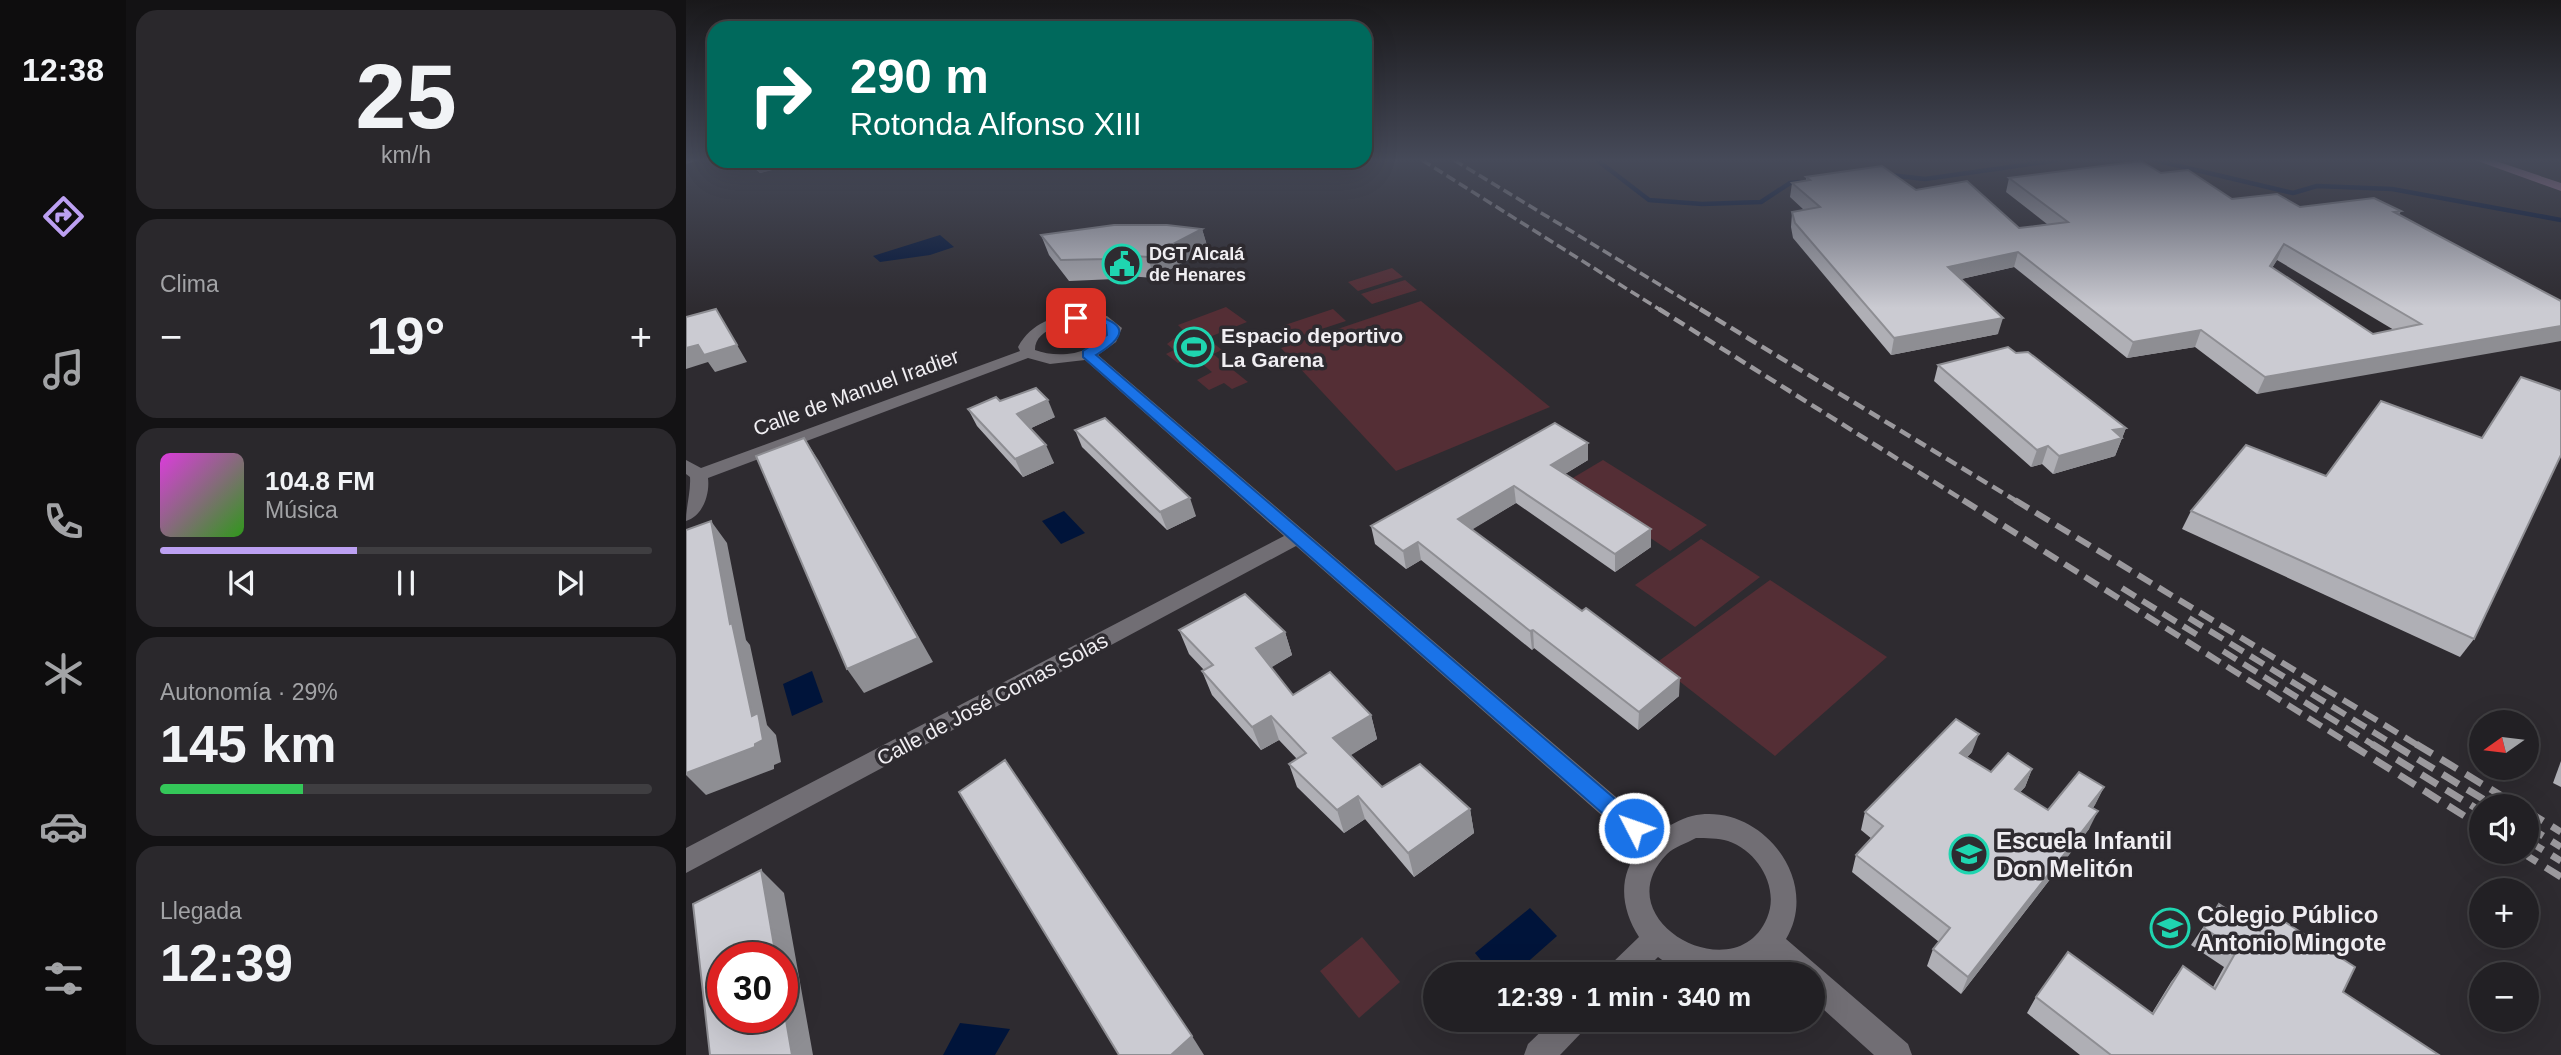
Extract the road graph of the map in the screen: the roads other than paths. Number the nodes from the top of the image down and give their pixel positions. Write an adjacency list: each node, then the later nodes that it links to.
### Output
1 (1028, 353): 2 (street); 2 (street); 3 (street, Calle de Manuel Iradier)
2 (1087, 354): 5 (street)
3 (693, 470): 4 (street)
4 (686, 515)
5 (1297, 537): 6 (street); 7 (street, Calle de José Comas Solas)
6 (1655, 846): 8 (street); 9 (street)
7 (686, 862)
8 (1656, 940): 9 (street); 10 (street)
9 (1769, 942): 11 (street)
10 (1633, 962)
11 (1791, 962)
12 (1825, 992): 15 (street)
13 (1562, 1032): 14 (street)
14 (1539, 1055)
15 (1897, 1055)

